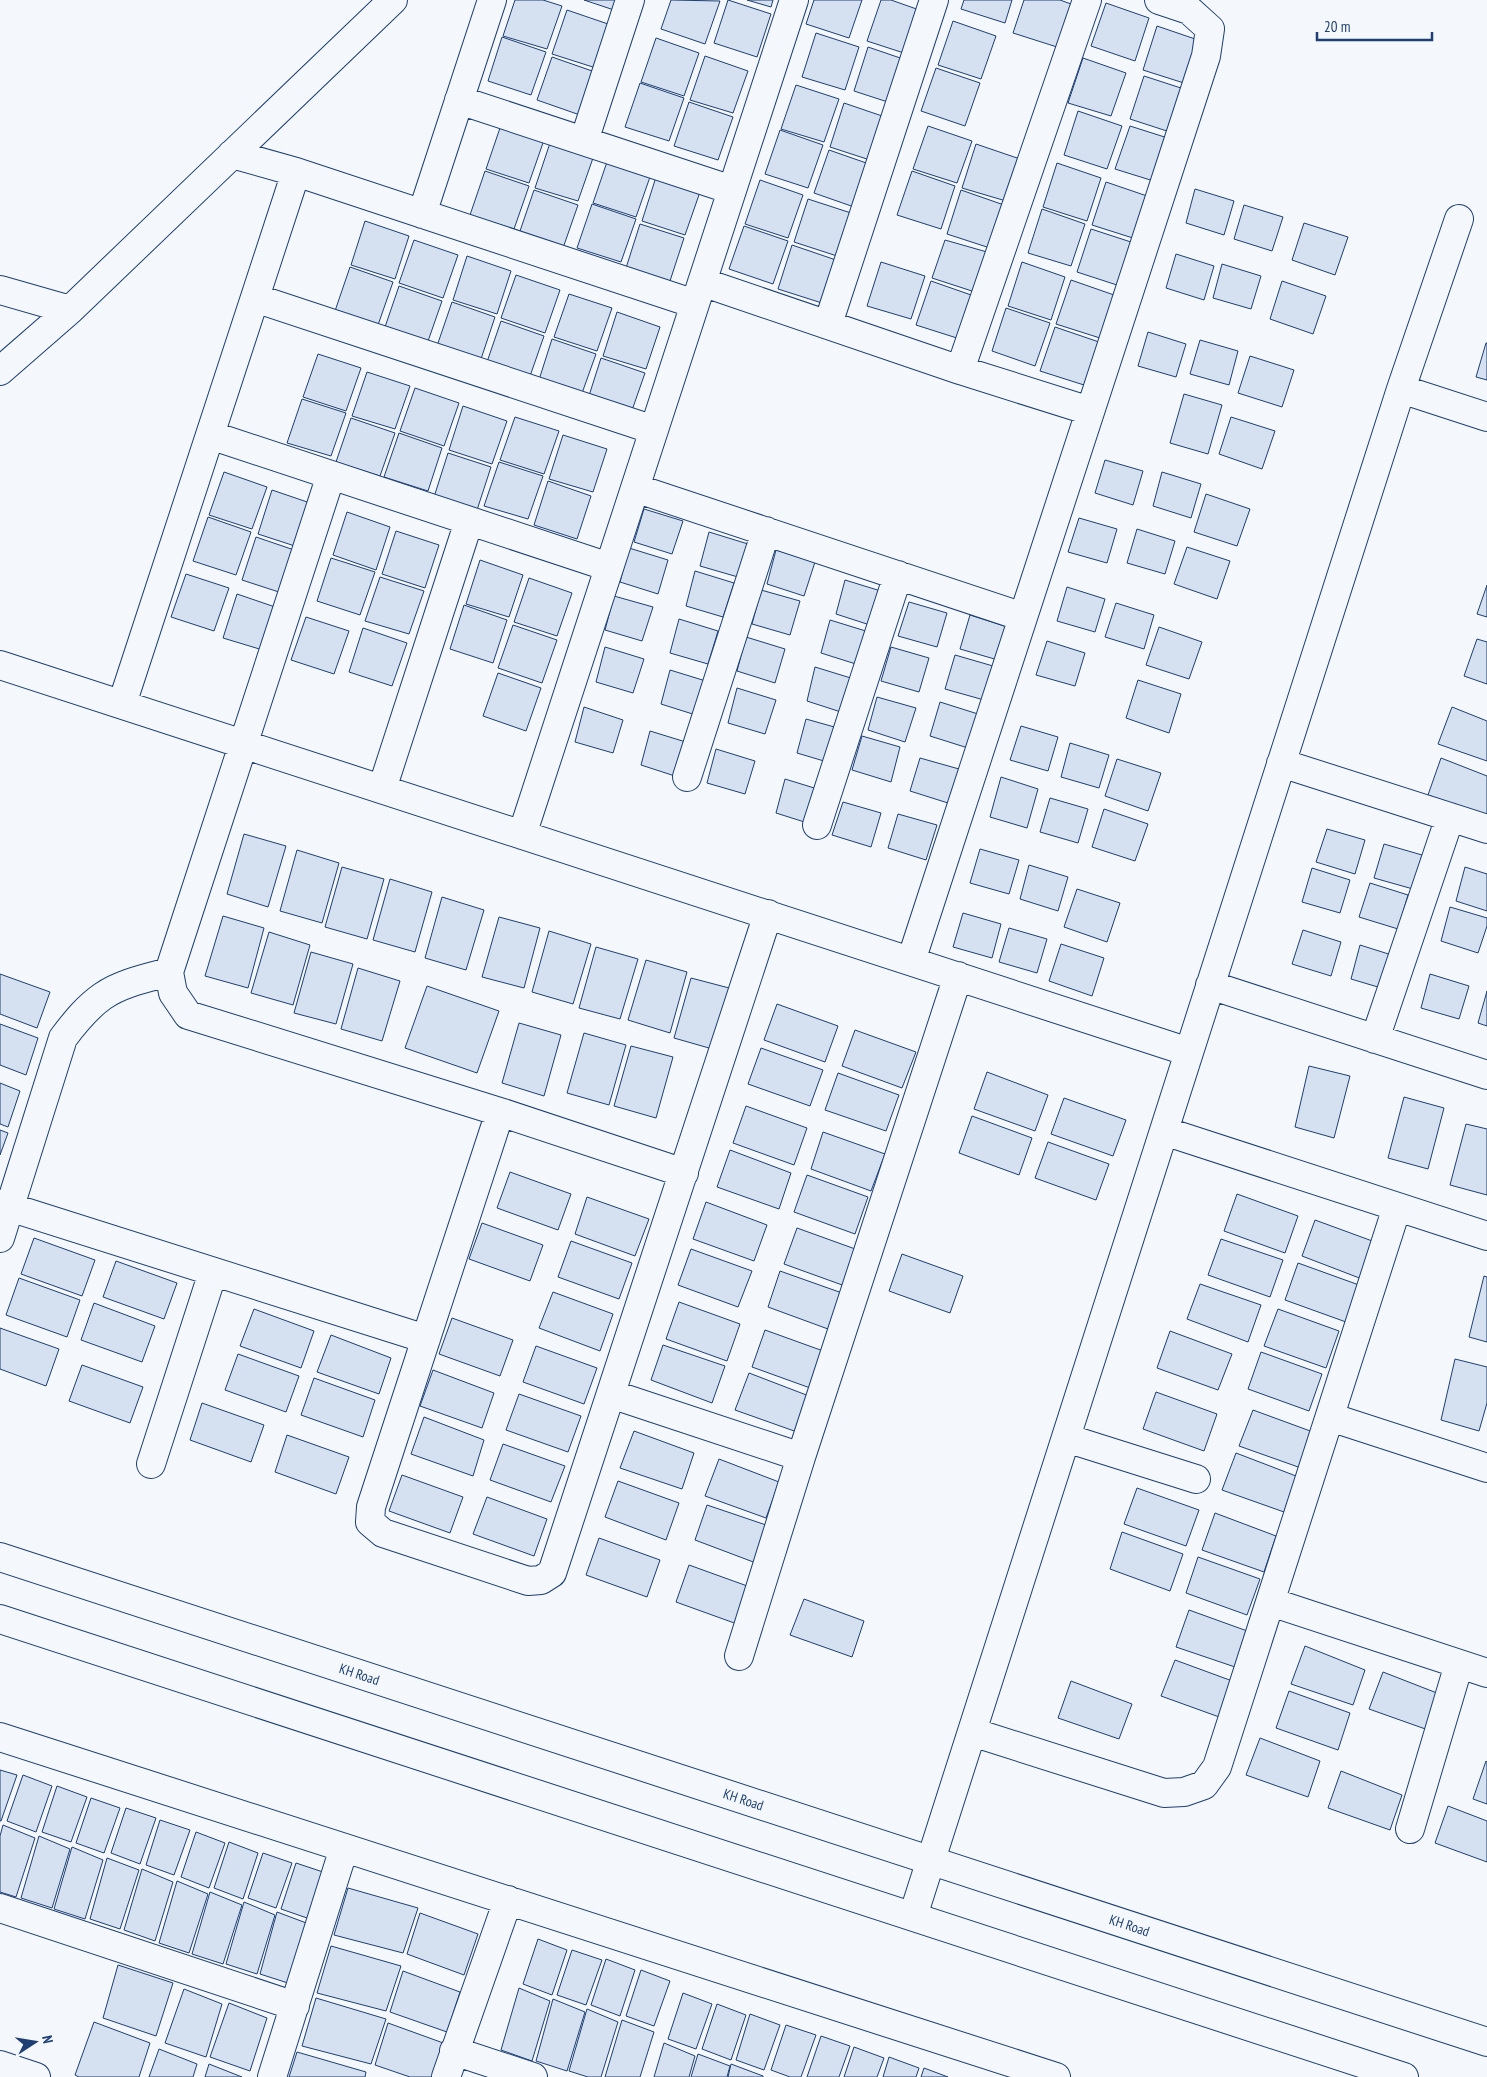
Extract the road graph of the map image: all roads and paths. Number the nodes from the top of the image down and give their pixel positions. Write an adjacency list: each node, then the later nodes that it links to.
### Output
1 (392, 0): 10 (street)
2 (492, 0): 8 (street)
3 (630, 0): 9 (street)
4 (794, 0): 12 (street)
5 (934, 0): 19 (street)
6 (1087, 0): 20 (street)
7 (1159, 0): 23 (street)
8 (459, 100): 9 (street); 13 (street)
9 (584, 142): 12 (street)
10 (232, 154): 11 (street); 18 (street)
11 (296, 172): 13 (street); 17 (street)
12 (732, 190): 16 (street)
13 (422, 214): 16 (street)
14 (1460, 220): 22 (street)
15 (0, 290): 18 (street)
16 (698, 293): 19 (street); 25 (street)
17 (255, 298): 25 (street); 26 (street)
18 (70, 310): 21 (street)
19 (828, 324): 20 (street)
20 (960, 370): 23 (street)
21 (0, 371)
22 (1401, 389): 24 (street); 37 (street)
23 (1090, 411): 33 (street)
24 (1487, 417)
25 (654, 430): 28 (street)
26 (210, 435): 27 (street); 35 (street)
27 (331, 475): 29 (street); 36 (street)
28 (635, 488): 30 (street); 31 (street)
29 (470, 521): 31 (street); 39 (street)
30 (766, 531): 32 (street); 38 (street)
31 (609, 567): 43 (street)
32 (898, 575): 33 (street); 41 (street)
33 (1023, 616): 45 (street)
34 (0, 665): 35 (street)
35 (122, 704): 36 (street)
36 (243, 744): 39 (street); 46 (street)
37 (1282, 763): 40 (street); 48 (street)
38 (687, 777)
39 (382, 789): 43 (street)
40 (1450, 818): 42 (street); 49 (street)
41 (816, 825)
42 (1487, 829)
43 (522, 835): 44 (street)
44 (768, 914): 45 (street); 54 (street)
45 (911, 961): 47 (street)
46 (169, 972): 52 (street); 55 (street)
47 (958, 976): 50 (street); 64 (street)
48 (1210, 986): 49 (street); 50 (street)
49 (1375, 1039): 51 (street)
50 (1189, 1052): 53 (street)
51 (1487, 1075)
52 (500, 1112): 54 (street); 60 (street)
53 (1164, 1131): 56 (street); 63 (street)
54 (684, 1173): 61 (street)
55 (5, 1206): 58 (street); 59 (street)
56 (1397, 1207): 57 (street); 62 (street)
57 (1487, 1236)
58 (0, 1238)
59 (213, 1272): 60 (street); 65 (street)
60 (426, 1339): 61 (street)
61 (611, 1394): 64 (street)
62 (1330, 1417): 66 (street); 69 (street)
63 (1066, 1438): 67 (street); 74 (street)
64 (802, 1457): 71 (street)
65 (151, 1464)
66 (1487, 1468)
67 (1196, 1479)
68 (0, 1557): 78 (street, KH Road)
69 (1271, 1602): 72 (street); 74 (street)
70 (0, 1619): 81 (street)
71 (740, 1656)
72 (1459, 1664): 73 (street); 76 (street)
73 (1487, 1673)
74 (972, 1732): 78 (street)
75 (0, 1737): 77 (street)
76 (1410, 1829)
77 (344, 1848): 79 (street); 82 (street)
78 (931, 1860): 81 (street); 83 (street, KH Road)
79 (508, 1900): 84 (street); 90 (street)
80 (0, 1908): 82 (street)
81 (913, 1916): 91 (street)
82 (295, 2006): 87 (street)
83 (1487, 2042)
84 (454, 2051): 88 (street); 89 (street)
85 (0, 2065): 86 (street)
86 (36, 2077)
87 (272, 2077)
88 (446, 2077)
89 (534, 2077)
90 (1056, 2077)
91 (1404, 2077)

